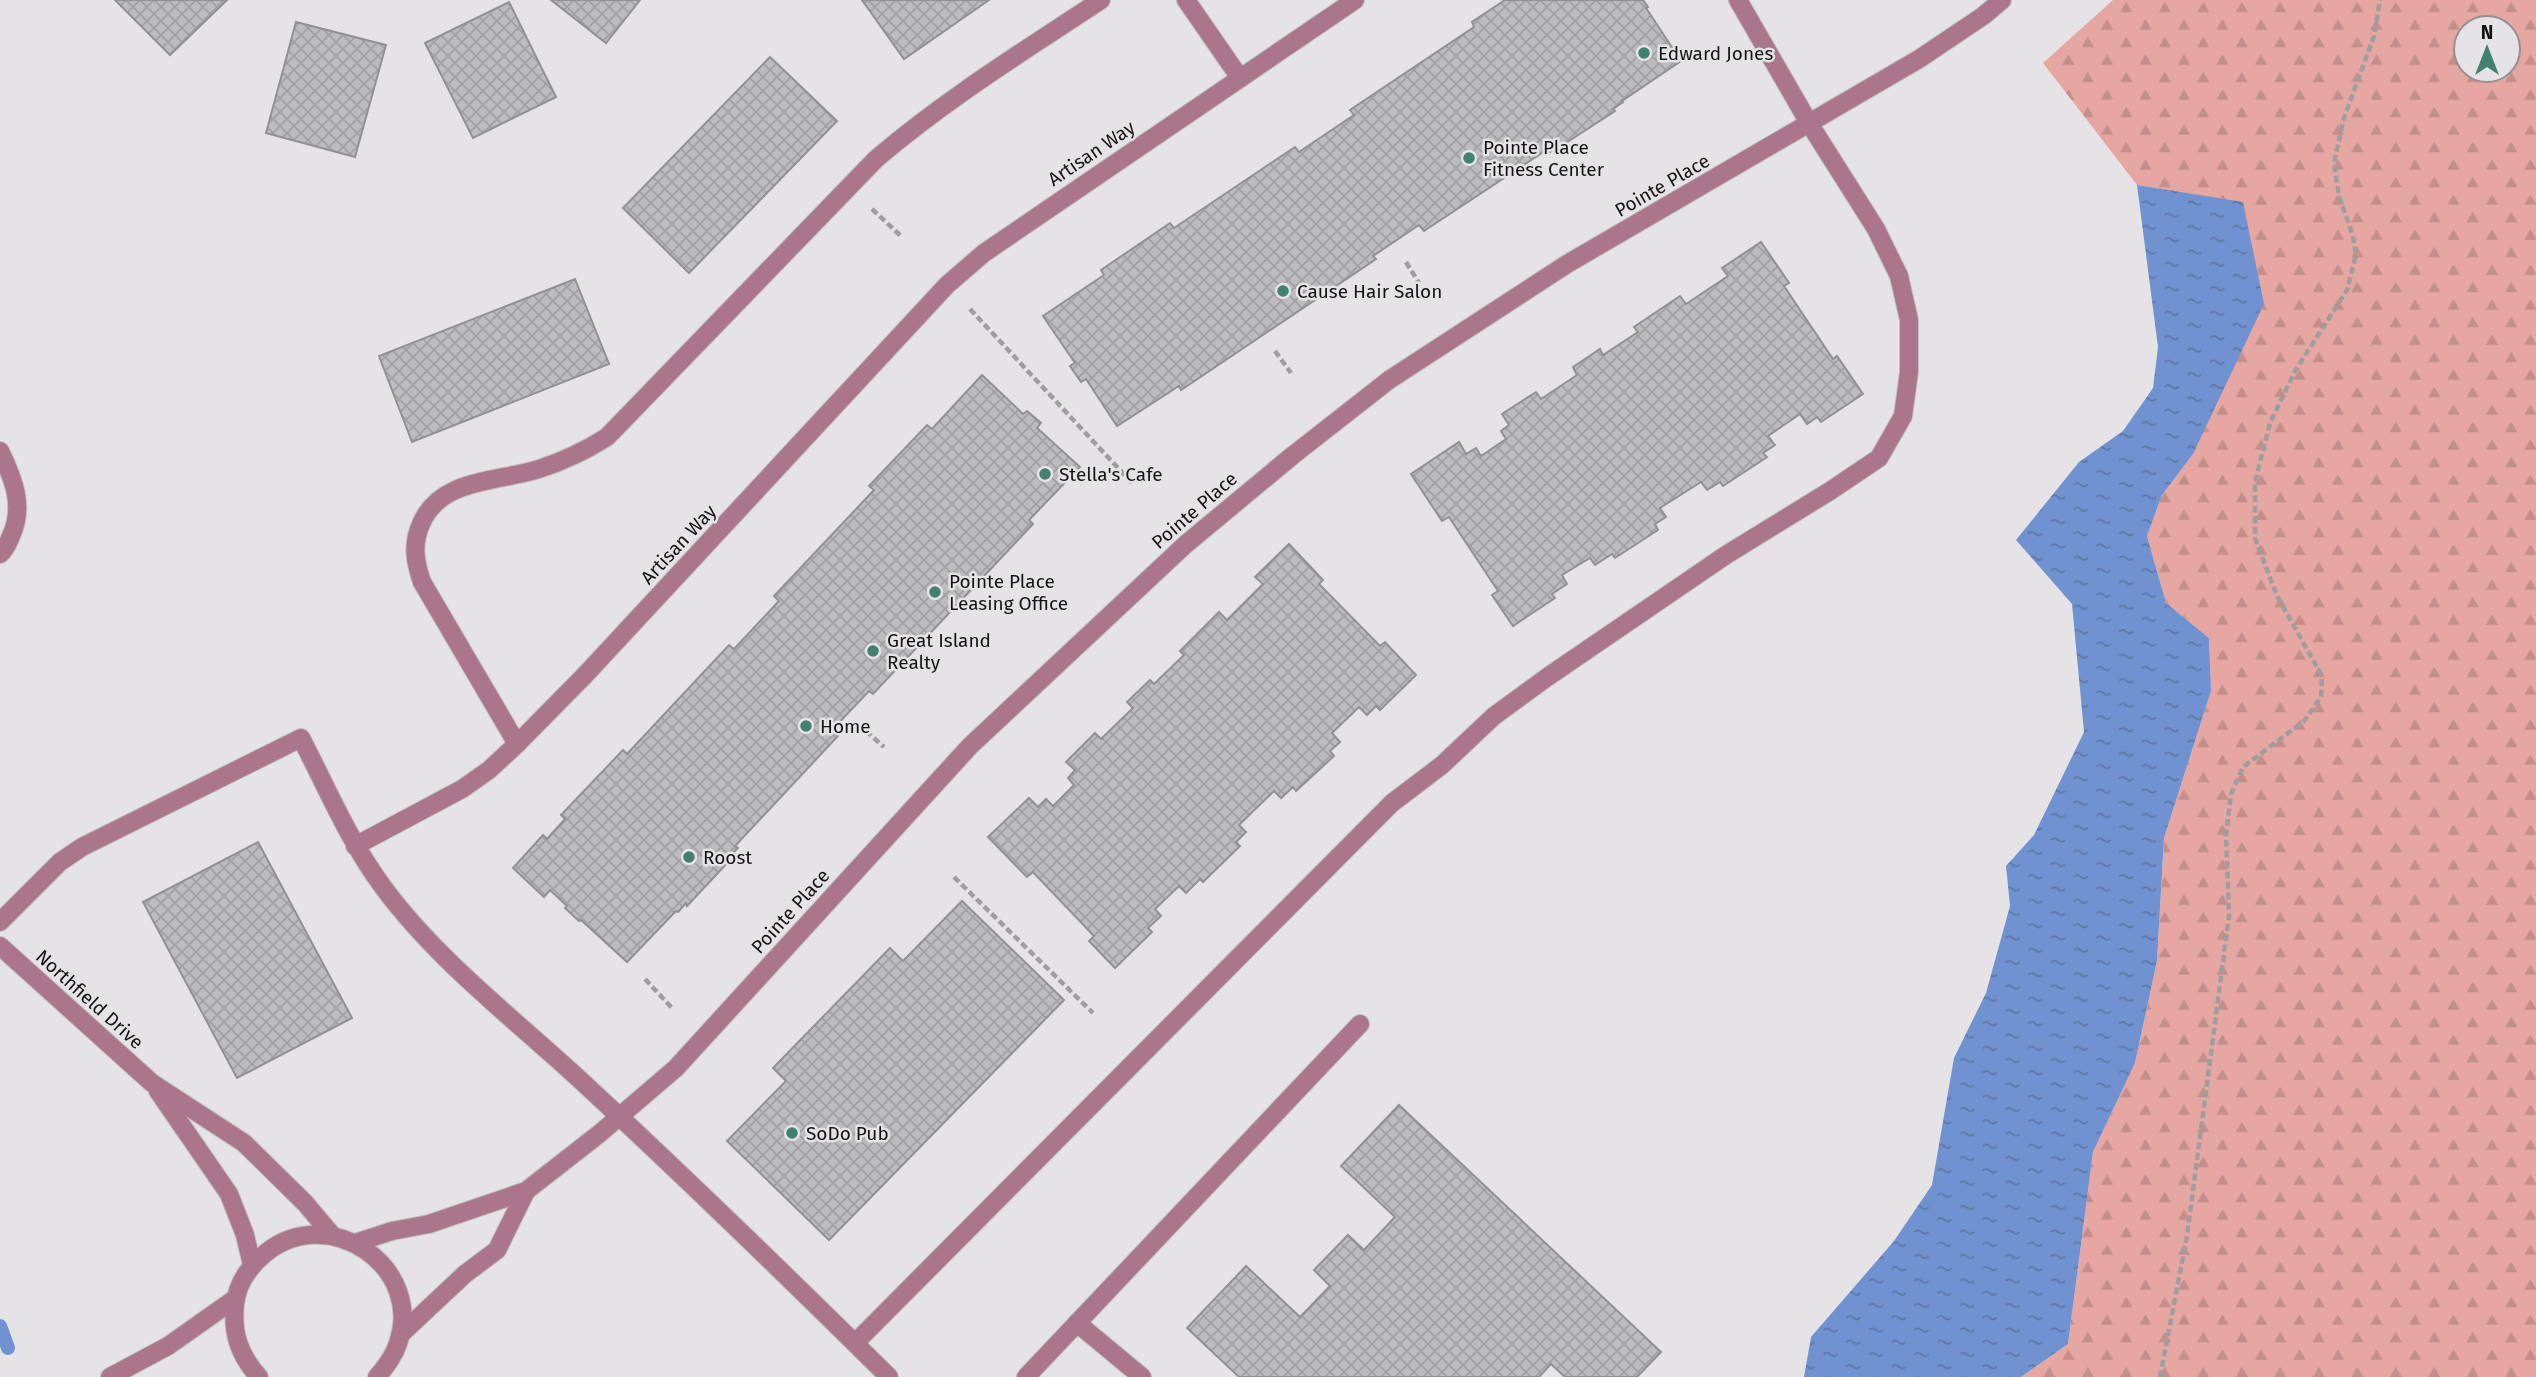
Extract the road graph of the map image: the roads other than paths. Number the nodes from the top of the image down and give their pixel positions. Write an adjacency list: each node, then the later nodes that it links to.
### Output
1 (1101, 0): 10 (street)
2 (1186, 0): 6 (street)
3 (1355, 0): 6 (street, Artisan Way)
4 (1738, 0): 7 (street)
5 (2002, 0): 7 (street, Pointe Place)
6 (1240, 78): 10 (street, Artisan Way)
7 (1809, 123): 16 (street, Pointe Place); 24 (street)
8 (0, 451): 9 (street)
9 (0, 554)
10 (517, 744): 11 (street, Artisan Way)
11 (355, 846): 12 (street); 16 (street)
12 (0, 922)
13 (0, 946): 15 (street, Northfield Drive)
14 (1360, 1024): 22 (street)
15 (152, 1083): 18 (street, Northfield Drive); 20 (street, Northfield Drive)
16 (619, 1117): 17 (street, Pointe Place); 24 (street)
17 (526, 1191): 19 (street, Pointe Place); 23 (street, Pointe Place)
18 (332, 1235): 19 (street); 20 (street)
19 (355, 1243): 23 (street)
20 (252, 1265): 21 (street)
21 (236, 1298): 26 (street); 27 (street)
22 (1077, 1323): 30 (street); 31 (street)
23 (400, 1335): 25 (street)
24 (855, 1343): 29 (street)
25 (391, 1369): 28 (street)
26 (110, 1377)
27 (259, 1377)
28 (377, 1377)
29 (889, 1377)
30 (1026, 1377)
31 (1142, 1377)

